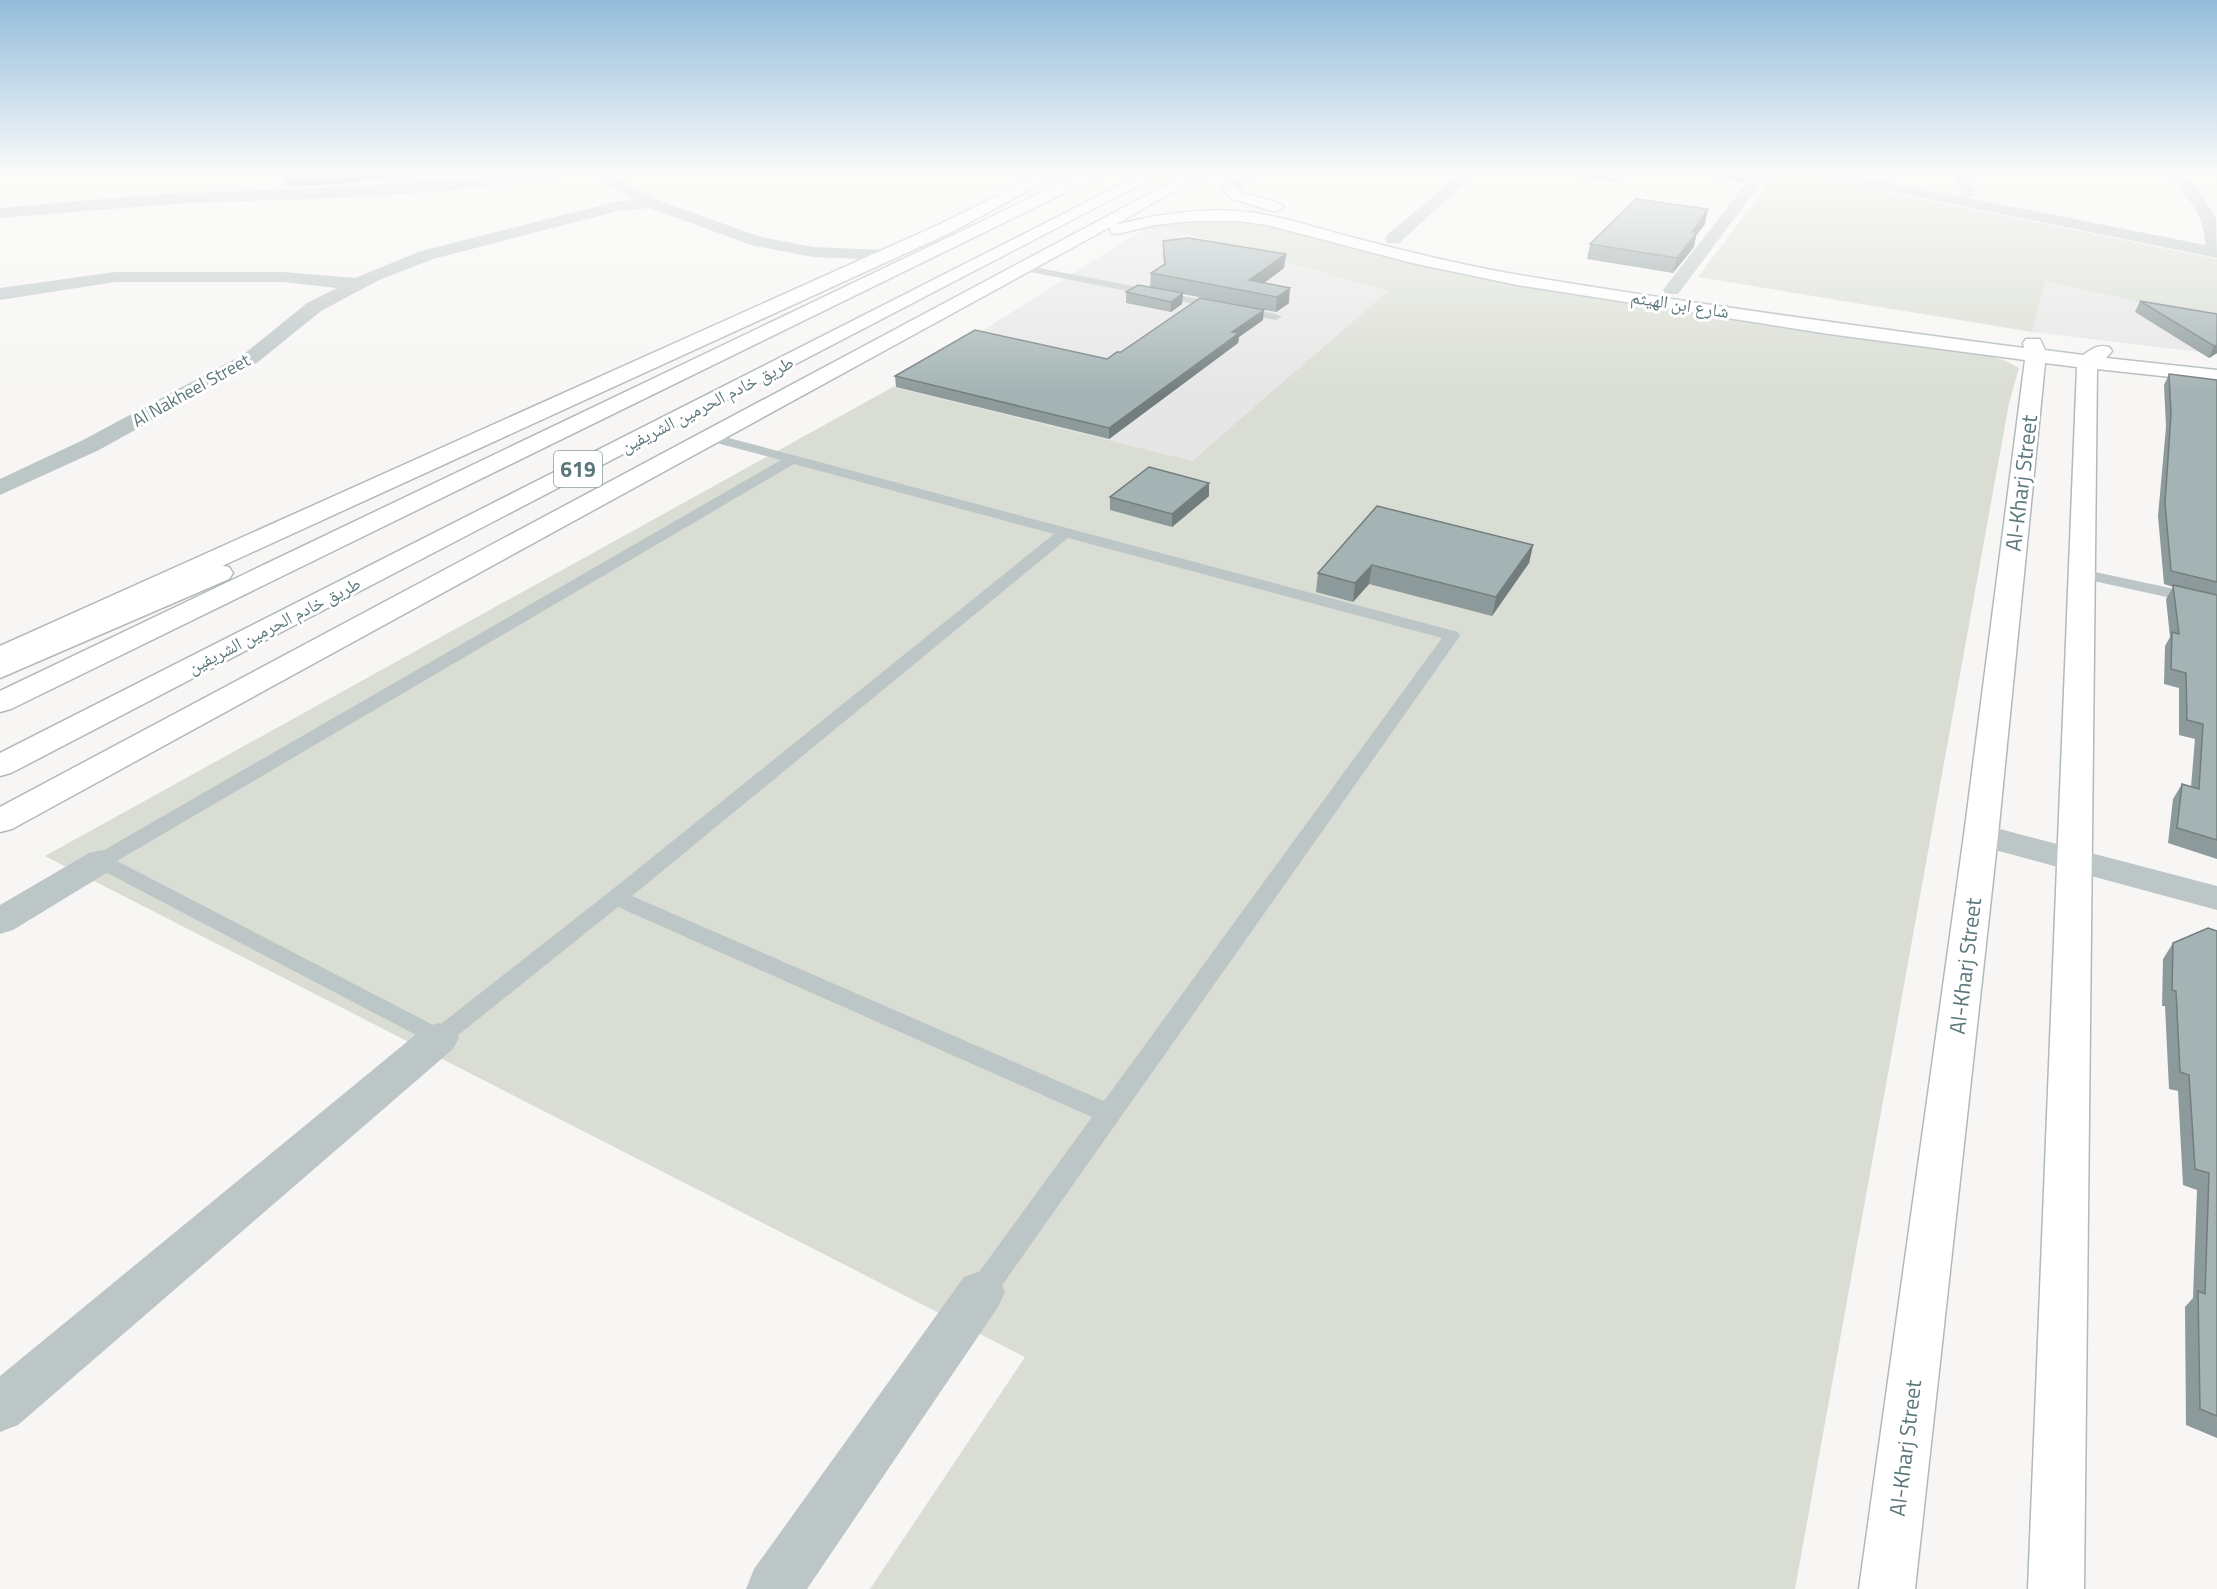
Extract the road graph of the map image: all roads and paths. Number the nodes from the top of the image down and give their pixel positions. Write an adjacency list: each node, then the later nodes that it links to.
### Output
1 (461, 246): 16 (street, Al Nakheel Street)
2 (727, 246): 15 (street)
3 (783, 246): 12 (street)
4 (905, 246): 12 (main road)
5 (944, 246): 24 (main road, طريق خادم الحرمين الشريفين / 619)
6 (1012, 246): 36 (main road, طريق خادم الحرمين الشريفين / 619)
7 (1063, 246): 13 (main road)
8 (1071, 246): 13 (main road, شارع ابن الهيثم)
9 (1367, 246): 22 (main road, شارع ابن الهيثم)
10 (1425, 246): 17 (main road, شارع ابن الهيثم)
11 (1705, 246): 17 (street)
12 (885, 255): 15 (main road)
13 (1045, 256): 14 (main road)
14 (1024, 267): 19 (lane); 27 (main road)
15 (819, 272): 33 (main road)
16 (357, 284): 18 (street); 29 (street, Al Nakheel Street)
17 (1672, 290): 22 (main road, شارع ابن الهيثم)
18 (0, 294)
19 (1198, 301): 20 (lane); 21 (lane)
20 (1181, 314)
21 (1276, 317)
22 (2034, 349): 23 (main road, شارع ابن الهيثم); 38 (main road, Al-Kharj Street)
23 (2095, 357): 25 (main road, شارع ابن الهيثم); 26 (main road, شارع ابن الهيثم); 31 (main road)
24 (709, 361): 34 (main road); 35 (main road, طريق خادم الحرمين الشريفين / 619)
25 (2217, 362)
26 (2217, 376)
27 (710, 437): 28 (lane); 37 (main road)
28 (793, 459): 30 (lane); 40 (lane)
29 (0, 488)
30 (1066, 532): 41 (lane); 45 (lane)
31 (2081, 574): 32 (lane); 39 (main road)
32 (2217, 603)
33 (0, 657)
34 (0, 669)
35 (0, 703)
36 (0, 766)
37 (0, 821)
38 (1981, 835): 39 (street); 49 (main road, Al-Kharj Street)
39 (2074, 860): 42 (street); 50 (main road)
40 (101, 861): 43 (street); 44 (lane)
41 (616, 898): 44 (lane); 45 (lane)
42 (2217, 898)
43 (0, 921)
44 (439, 1038): 47 (street)
45 (1109, 1114): 46 (lane)
46 (981, 1292): 48 (street)
47 (0, 1408)
48 (774, 1589)
49 (1887, 1589)
50 (2056, 1589)

